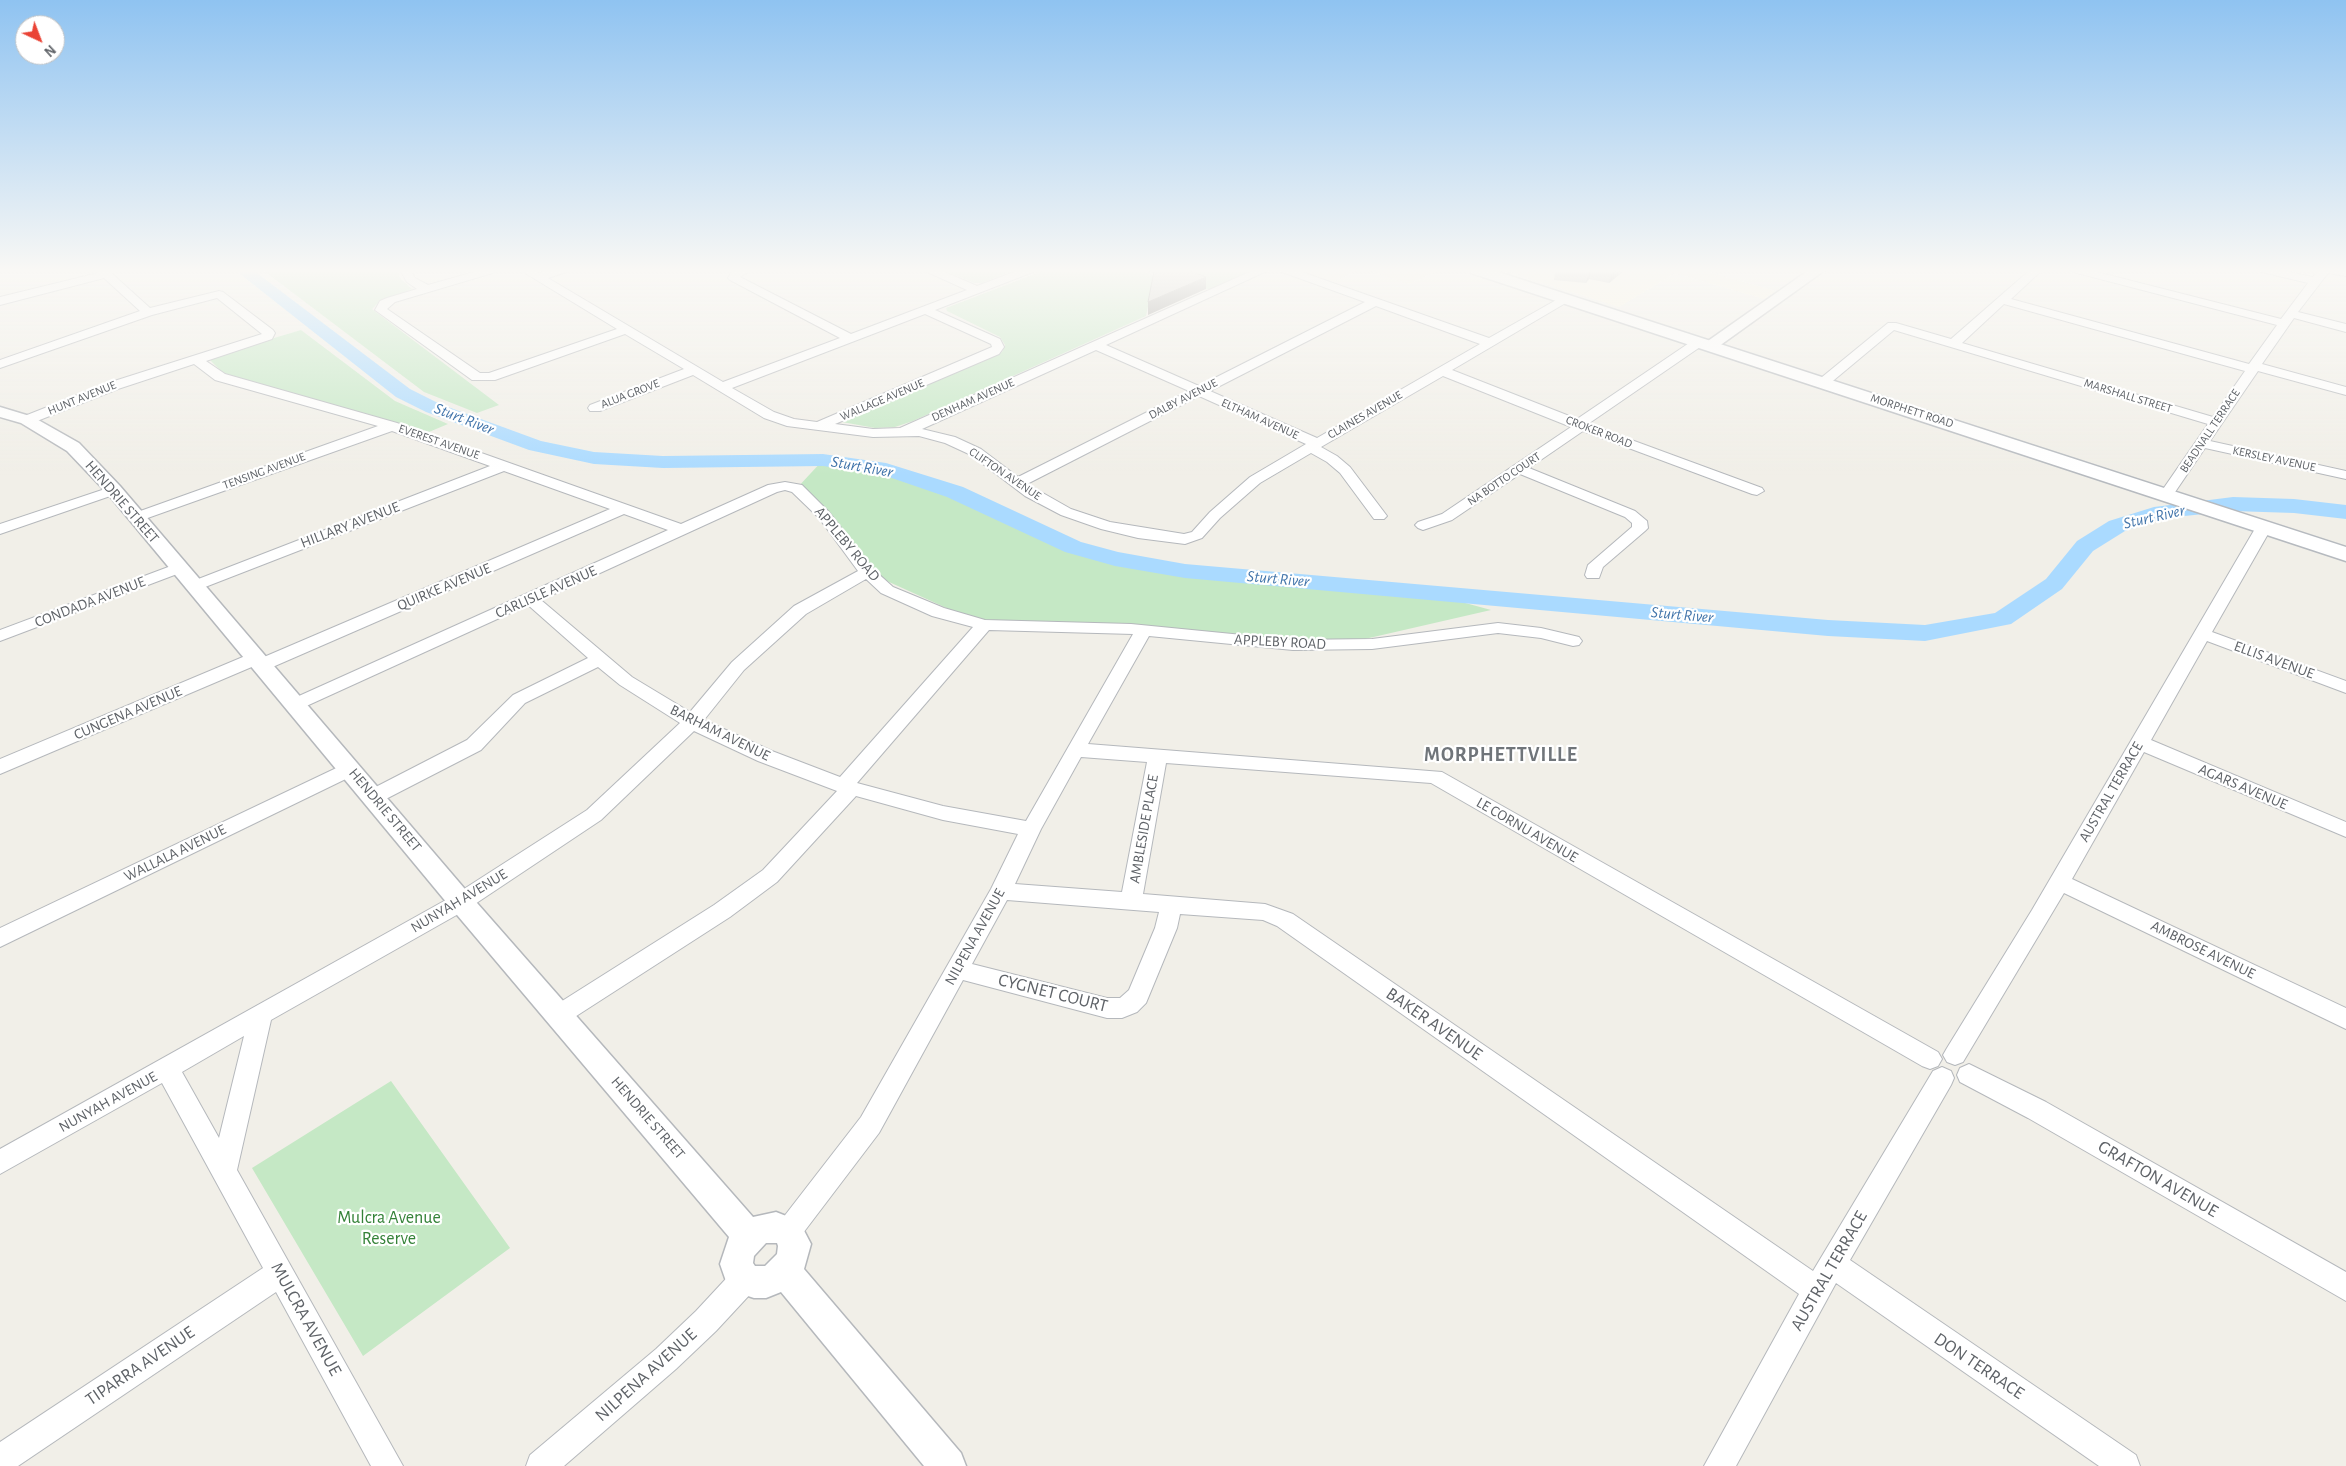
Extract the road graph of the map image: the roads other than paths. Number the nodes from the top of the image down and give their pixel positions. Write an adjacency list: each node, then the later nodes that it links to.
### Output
1 (73, 338): 24 (street)
2 (263, 338): 23 (street)
3 (421, 338): 4 (street)
4 (602, 338)
5 (640, 338): 26 (street, CLIFTON AVENUE)
6 (988, 338): 37 (street, WALLAGE AVENUE)
7 (1110, 338): 22 (street, DENHAM AVENUE)
8 (1303, 338): 30 (street, DALBY AVENUE)
9 (1477, 338): 19 (street)
10 (1498, 338): 19 (street, CLAINES AVENUE)
11 (1687, 338): 20 (main road, MORPHETT ROAD)
12 (1713, 338): 20 (street)
13 (1877, 338): 28 (street, MARSHALL STREET)
14 (1934, 338): 21 (street, MARSHALL STREET)
15 (1959, 338): 21 (street)
16 (2144, 338): 25 (street)
17 (2274, 338): 25 (street, BEADNALL TERRACE)
18 (852, 339): 29 (street)
19 (1490, 343): 27 (street, CLAINES AVENUE)
20 (1704, 344): 28 (main road, MORPHETT ROAD); 38 (street, NA BOTTO COURT)
21 (1953, 344): 35 (street, MARSHALL STREET)
22 (1095, 345): 30 (street, ELTHAM AVENUE); 39 (street, DENHAM AVENUE)
23 (195, 359): 34 (street, HUNT AVENUE); 36 (street, EVEREST AVENUE)
24 (0, 364)
25 (2253, 368): 31 (street); 35 (street, BEADNALL TERRACE)
26 (694, 370): 29 (street, CLIFTON AVENUE); 32 (street, ALUA GROVE)
27 (1442, 371): 38 (street, CROKER ROAD); 41 (street, CLAINES AVENUE)
28 (1823, 382): 49 (main road, MORPHETT ROAD)
29 (722, 387): 37 (street, CLIFTON AVENUE)
30 (1198, 391): 41 (street, ELTHAM AVENUE); 45 (street, DALBY AVENUE)
31 (2346, 391)
32 (595, 408)
33 (0, 412): 34 (street, HENDRIE STREET)
34 (27, 420): 47 (street, HENDRIE STREET)
35 (2216, 422): 40 (street, BEADNALL TERRACE)
36 (392, 426): 42 (street, EVEREST AVENUE); 52 (street, TENSING AVENUE)
37 (819, 426): 39 (street, CLIFTON AVENUE)
38 (1580, 426): 43 (street, NA BOTTO COURT); 48 (street, CROKER ROAD)
39 (902, 432): 45 (street, CLIFTON AVENUE)
40 (2201, 443): 44 (street, KERSLEY AVENUE); 49 (street, BEADNALL TERRACE)
41 (1313, 445): 51 (street, ELTHAM AVENUE); 57 (street, CLAINES AVENUE)
42 (506, 465): 50 (street, EVEREST AVENUE); 61 (street, HILLARY AVENUE)
43 (1519, 469): 53 (street, NA BOTTO COURT); 60 (street)
44 (2346, 475)
45 (1018, 483): 57 (street, CLIFTON AVENUE)
46 (796, 488): 56 (street, CARLISLE AVENUE); 59 (street, APPLEBY ROAD)
47 (114, 490): 52 (street, HENDRIE STREET); 55 (street)
48 (1757, 491)
49 (2173, 498): 54 (main road, MORPHETT ROAD)
50 (626, 508): 56 (street, EVEREST AVENUE); 69 (street, QUIRKE AVENUE)
51 (1379, 516)
52 (137, 517): 61 (street, HENDRIE STREET)
53 (1422, 525)
54 (2264, 527): 58 (main road, MORPHETT ROAD); 65 (street, AUSTRAL TERRACE)
55 (0, 529)
56 (683, 530): 62 (street, CARLISLE AVENUE)
57 (1174, 538)
58 (2346, 554)
59 (867, 572): 63 (street, APPLEBY ROAD); 72 (street, NUNYAH AVENUE)
60 (1592, 575)
61 (187, 577): 66 (street, CONDADA AVENUE); 69 (street, HENDRIE STREET)
62 (530, 599): 68 (street, BARHAM AVENUE); 71 (street, CARLISLE AVENUE)
63 (984, 625): 64 (street, APPLEBY ROAD); 78 (street)
64 (1143, 631): 67 (street, APPLEBY ROAD); 74 (street, NILPENA AVENUE)
65 (2203, 634): 70 (street, ELLIS AVENUE); 73 (street, AUSTRAL TERRACE)
66 (0, 636)
67 (1573, 641)
68 (600, 659): 72 (street, BARHAM AVENUE); 79 (street)
69 (259, 662): 71 (street, HENDRIE STREET); 76 (street, CUNGENA AVENUE)
70 (2346, 687)
71 (296, 704): 77 (street, HENDRIE STREET)
72 (692, 722): 78 (street, BARHAM AVENUE); 86 (street, NUNYAH AVENUE)
73 (2140, 743): 81 (street, AGARS AVENUE); 83 (street, AUSTRAL TERRACE)
74 (1078, 750): 75 (street, LE CORNU AVENUE); 80 (street, NILPENA AVENUE)
75 (1158, 756): 85 (street, AMBLESIDE PLACE); 93 (street, LE CORNU AVENUE)
76 (0, 767)
77 (350, 768): 79 (street, HENDRIE STREET); 88 (street, WALLALA AVENUE)
78 (848, 787): 80 (street, BARHAM AVENUE); 82 (street)
79 (373, 797): 86 (street, HENDRIE STREET)
80 (1031, 829): 84 (street, NILPENA AVENUE)
81 (2346, 830)
82 (781, 867): 91 (street)
83 (2060, 882): 92 (street, AMBROSE AVENUE); 93 (street, AUSTRAL TERRACE)
84 (1001, 891): 85 (street, BAKER AVENUE); 89 (street, NILPENA AVENUE)
85 (1131, 901): 87 (street, BAKER AVENUE)
86 (461, 902): 90 (street, NUNYAH AVENUE); 91 (street, HENDRIE STREET)
87 (1171, 905): 89 (street, CYGNET COURT); 104 (street, BAKER AVENUE)
88 (0, 938)
89 (957, 969): 97 (street, NILPENA AVENUE)
90 (261, 1015): 94 (street, NUNYAH AVENUE); 96 (street)
91 (559, 1015): 98 (street, HENDRIE STREET)
92 (2346, 1019)
93 (1949, 1067): 99 (street, AUSTRAL TERRACE); 103 (street, GRAFTON AVENUE)
94 (167, 1068): 95 (street, NUNYAH AVENUE); 96 (street, MULCRA AVENUE)
95 (0, 1162)
96 (224, 1171): 101 (street, MULCRA AVENUE)
97 (788, 1232): 98 (street); 100 (street)
98 (749, 1236): 102 (street)
99 (1833, 1265): 104 (street, AUSTRAL TERRACE); 110 (street, DON TERRACE)
100 (785, 1271): 102 (street); 108 (street)
101 (280, 1272): 105 (street, TIPARRA AVENUE); 106 (street, MULCRA AVENUE)
102 (745, 1279): 107 (street, NILPENA AVENUE)
103 (2346, 1287)
104 (1818, 1290): 109 (street, AUSTRAL TERRACE)
105 (0, 1460)
106 (388, 1466)
107 (541, 1466)
108 (948, 1466)
109 (1719, 1466)
110 (2126, 1466)

